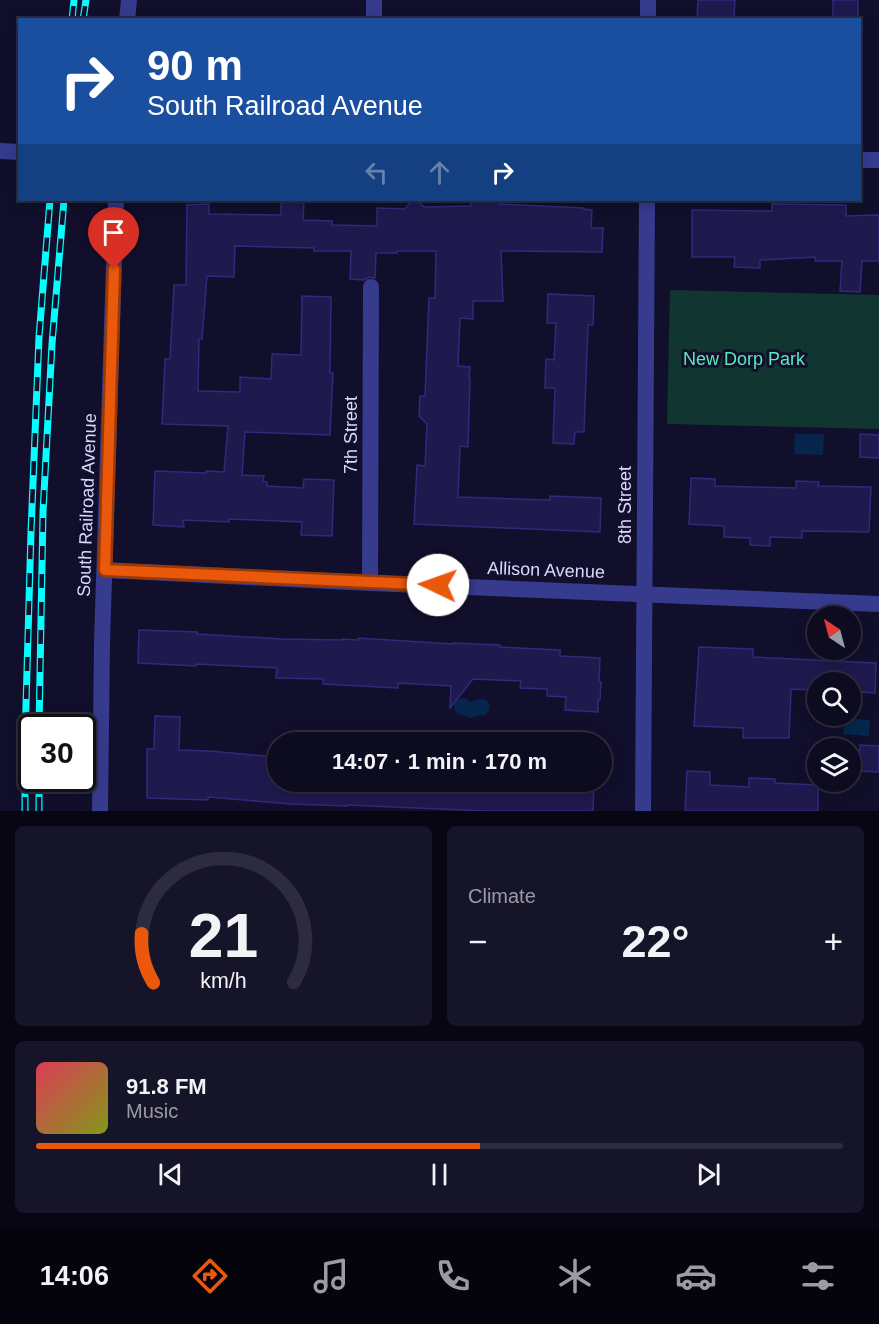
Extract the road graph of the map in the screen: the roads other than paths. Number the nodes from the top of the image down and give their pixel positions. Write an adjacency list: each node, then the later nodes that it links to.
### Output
1 (129, 0): 4 (street)
2 (374, 0): 5 (street)
3 (648, 0): 6 (street)
4 (127, 18)
5 (374, 18)
6 (648, 18)
7 (861, 160): 8 (street)
8 (879, 160)
9 (116, 201): 12 (street, South Railroad Avenue)
10 (647, 201): 14 (street, 8th Street)
11 (371, 287): 13 (street, 7th Street)
12 (105, 570): 13 (street, Allison Avenue); 16 (street, South Railroad Avenue)
13 (370, 583): 14 (street, Allison Avenue)
14 (644, 594): 15 (street, Allison Avenue); 17 (street, 8th Street)
15 (879, 604)
16 (100, 811)
17 (643, 811)

